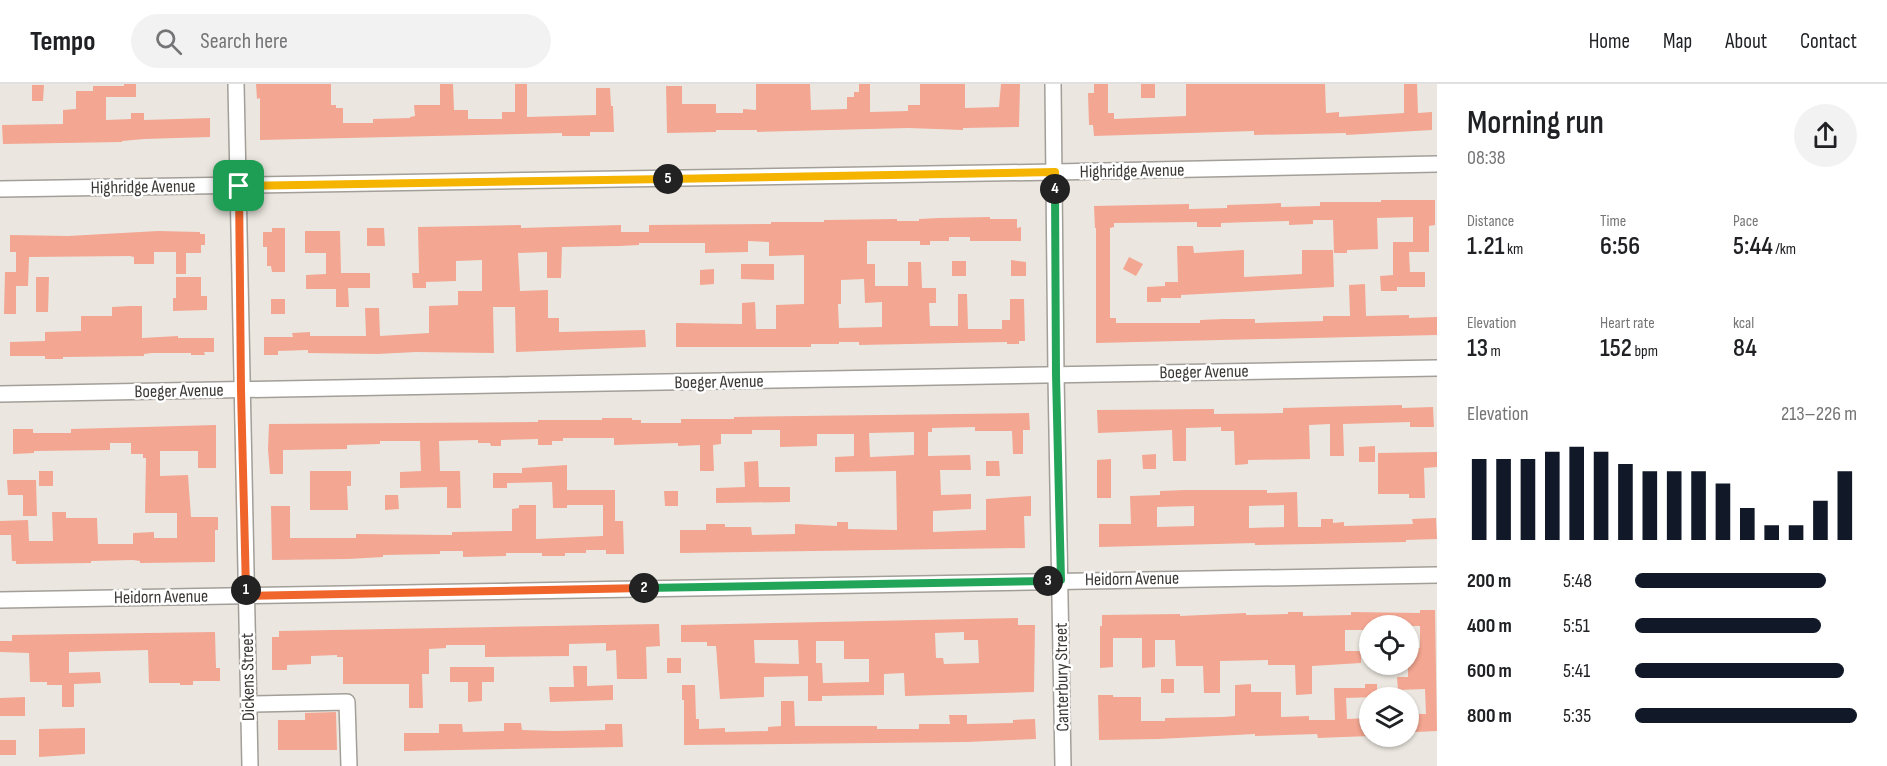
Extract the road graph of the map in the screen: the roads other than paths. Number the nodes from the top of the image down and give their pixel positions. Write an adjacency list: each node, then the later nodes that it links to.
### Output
1 (236, 84): 5 (street, Dickens Street)
2 (1053, 84): 4 (street, Canterbury Street)
3 (1437, 164): 4 (street, Highridge Avenue)
4 (1055, 172): 5 (street, Highridge Avenue); 8 (street, Canterbury Street)
5 (239, 186): 6 (street, Highridge Avenue); 9 (street, Dickens Street)
6 (0, 189)
7 (1437, 368): 8 (street, Boeger Avenue)
8 (1056, 375): 9 (street, Boeger Avenue); 12 (street, Canterbury Street)
9 (241, 390): 10 (street, Boeger Avenue); 13 (street, Dickens Street)
10 (0, 394)
11 (1437, 575): 12 (street, Heidorn Avenue)
12 (1061, 580): 13 (street, Heidorn Avenue); 18 (street, Canterbury Street)
13 (246, 596): 14 (street, Heidorn Avenue); 15 (street, Dickens Street)
14 (0, 600)
15 (249, 704): 16 (street, Dickens Street); 17 (street)
16 (250, 766)
17 (349, 766)
18 (1063, 766)

